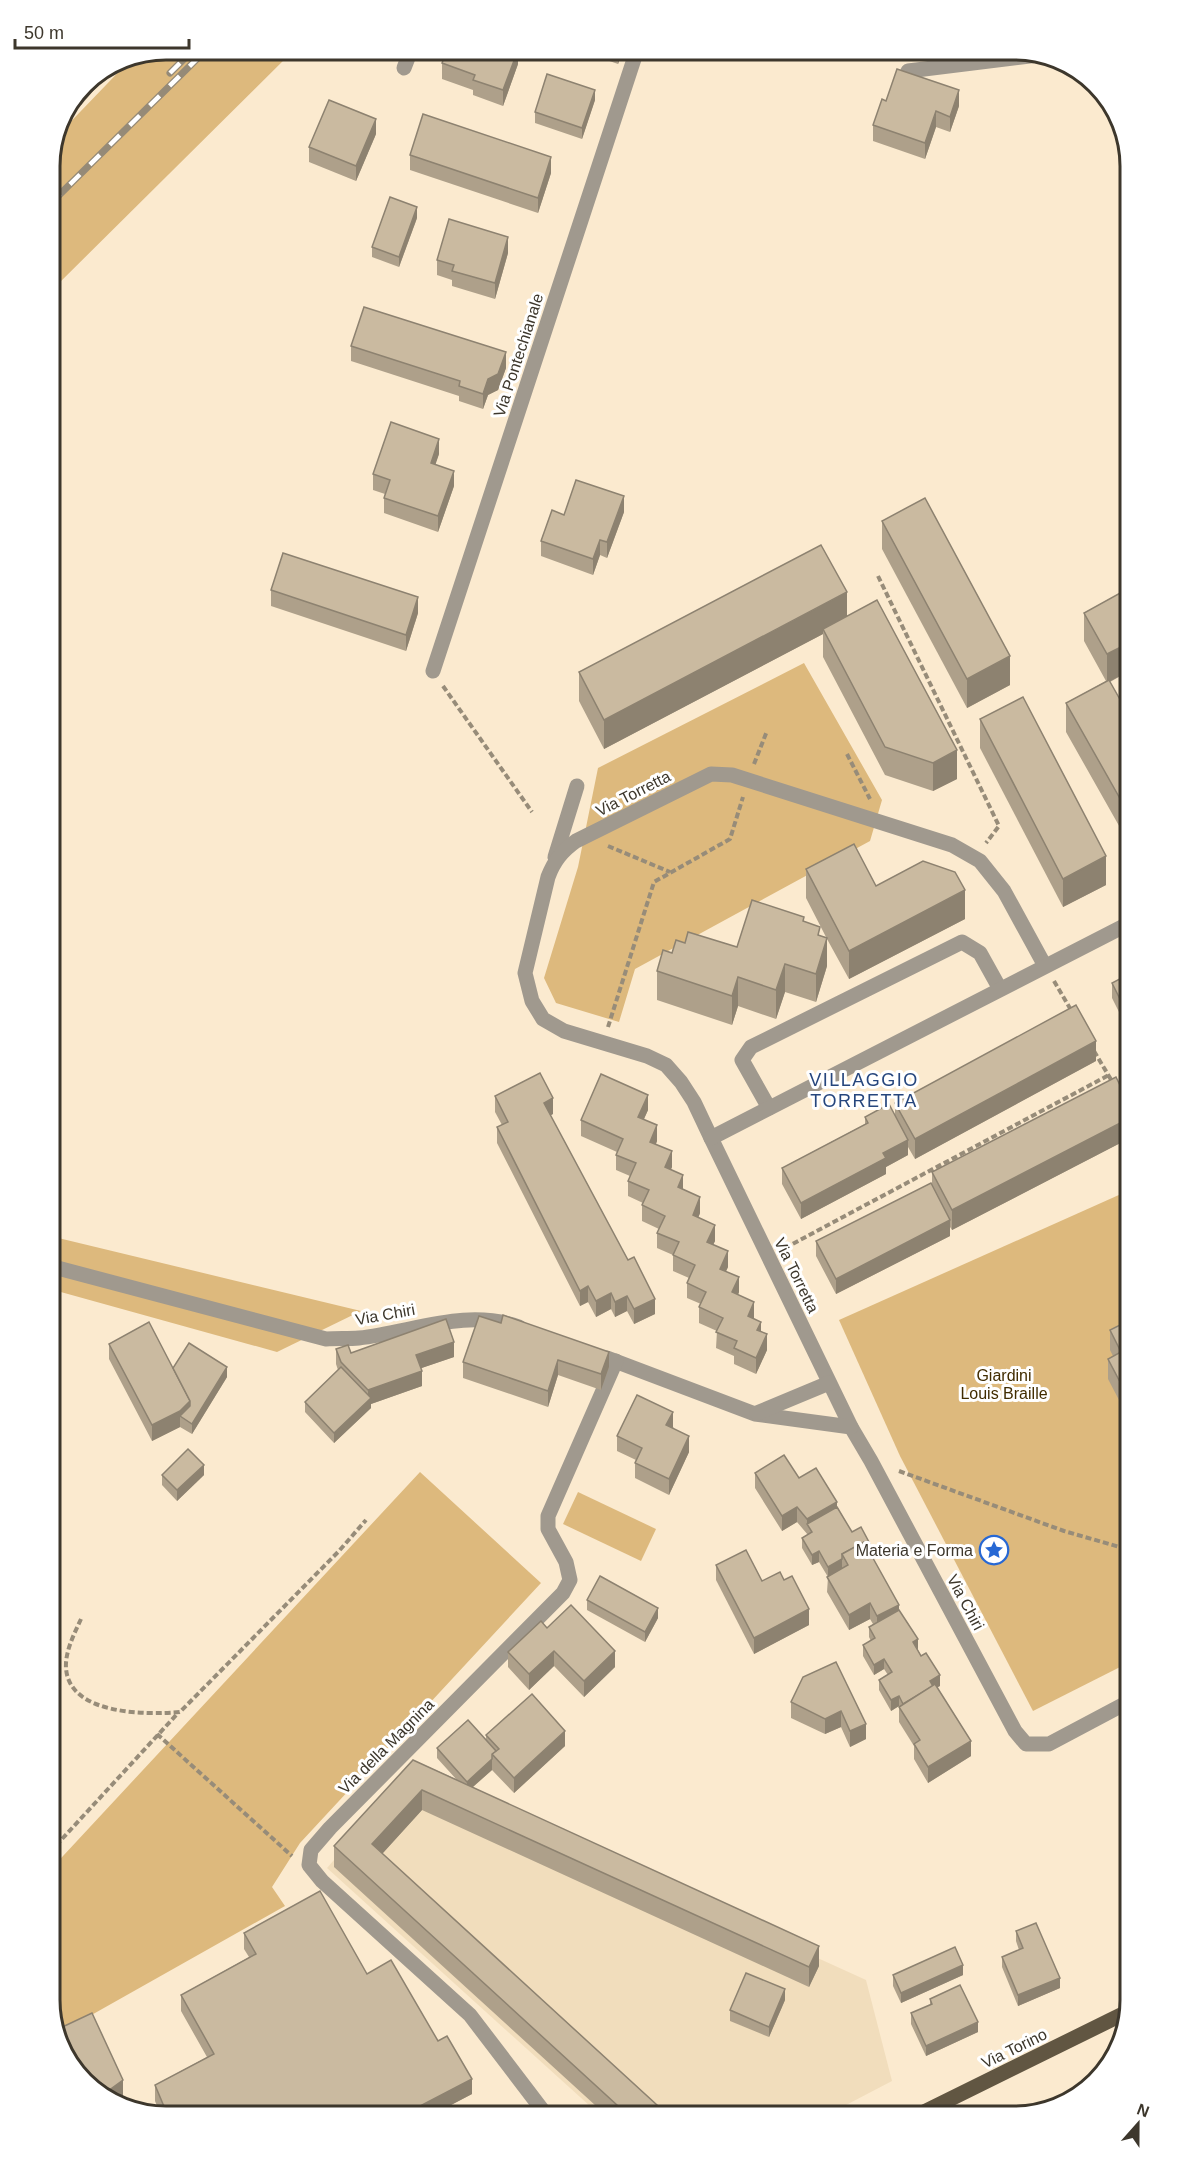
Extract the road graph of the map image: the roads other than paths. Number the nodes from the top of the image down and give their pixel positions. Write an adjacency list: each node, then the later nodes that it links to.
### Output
1 (407, 60): 4 (street)
2 (634, 60): 6 (street, Via Pontechianale)
3 (997, 60): 5 (street)
4 (404, 68)
5 (908, 71)
6 (432, 671)
7 (577, 786): 8 (street)
8 (554, 863): 10 (street, Via Torretta); 13 (street, Via Torretta)
9 (1120, 928): 10 (street)
10 (1045, 966): 11 (street)
11 (1000, 989): 12 (street); 12 (street)
12 (769, 1108): 13 (street)
13 (711, 1138): 18 (street, Via Torretta)
14 (60, 1269): 15 (street, Via Chiri)
15 (539, 1334)
16 (594, 1353): 17 (street)
17 (616, 1361): 19 (street); 23 (street, Via della Magnina)
18 (829, 1383): 19 (street); 20 (street, Via Torretta)
19 (755, 1414): 20 (street)
20 (851, 1427): 21 (street, Via Chiri)
21 (1120, 1707)
22 (1118, 2016): 24 (main road, Via Torino)
23 (539, 2106)
24 (936, 2106)

